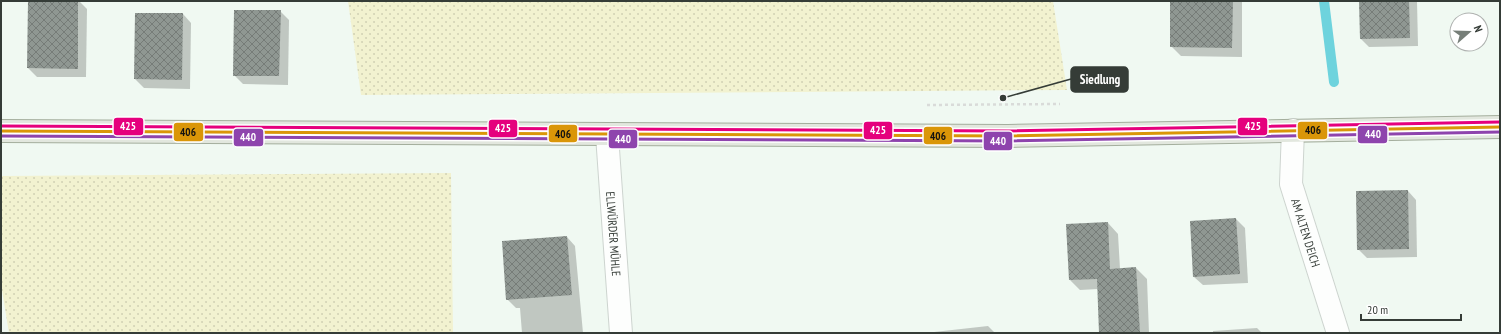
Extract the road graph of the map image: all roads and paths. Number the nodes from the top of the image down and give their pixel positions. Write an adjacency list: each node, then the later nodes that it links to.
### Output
1 (1500, 127): 2 (main road)
2 (1293, 130): 4 (main road); 6 (street, AM ALTEN DEICH)
3 (1, 132): 4 (main road)
4 (607, 135): 5 (street, ELLWÜRDER MÜHLE)
5 (621, 333)
6 (1338, 333)

